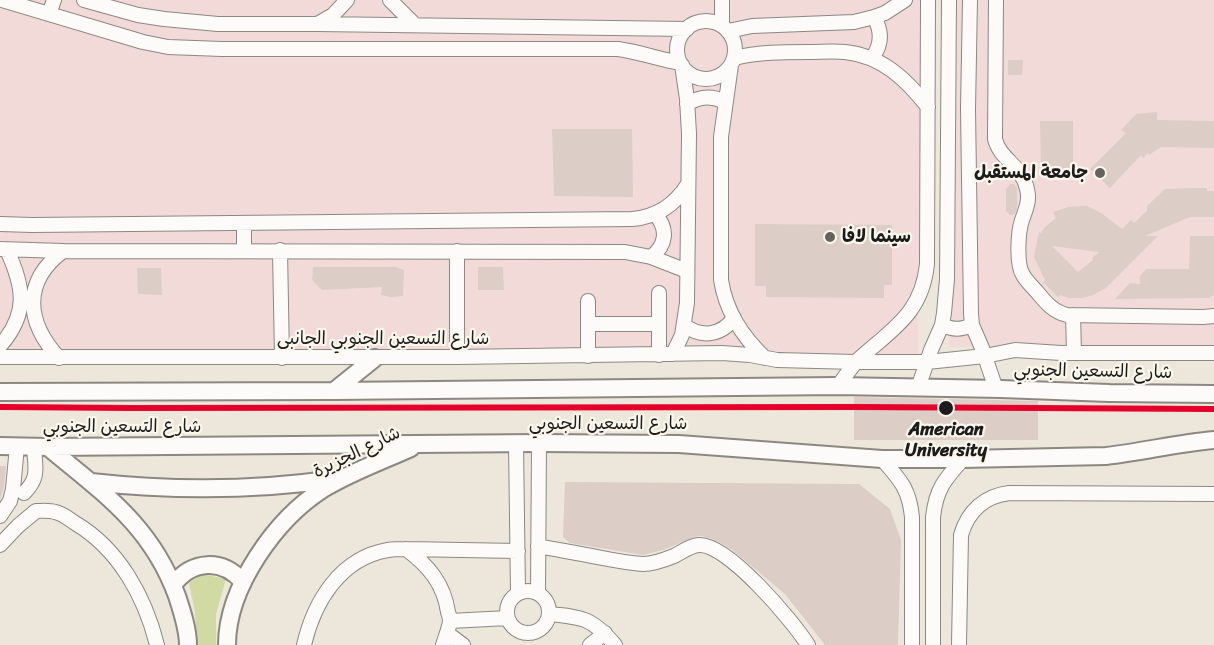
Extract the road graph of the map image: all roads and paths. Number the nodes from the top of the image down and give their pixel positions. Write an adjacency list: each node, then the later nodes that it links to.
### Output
1 (2, 0): 12 (street)
2 (54, 0): 12 (street)
3 (84, 0): 14 (street)
4 (347, 0): 14 (street)
5 (390, 0): 15 (street)
6 (722, 0): 16 (street)
7 (905, 0): 13 (street)
8 (928, 0): 23 (street)
9 (949, 0): 43 (street)
10 (970, 7): 11 (street); 44 (street)
11 (992, 11): 37 (street)
12 (49, 14): 20 (street)
13 (874, 17): 16 (street); 18 (street)
14 (317, 24): 15 (street)
15 (415, 25): 17 (street)
16 (725, 28): 17 (street); 19 (street)
17 (687, 29): 20 (street)
18 (872, 58): 19 (street); 23 (street)
19 (733, 62): 20 (street); 21 (street)
20 (681, 64): 22 (street)
21 (725, 102): 22 (street); 39 (street)
22 (687, 104): 24 (street)
23 (928, 107): 58 (street)
24 (688, 184): 25 (street); 34 (street)
25 (655, 214): 26 (street); 33 (street)
26 (244, 223): 27 (street); 29 (street)
27 (0, 224)
28 (4, 249): 31 (street); 45 (street)
29 (244, 250): 30 (street); 31 (street)
30 (280, 250): 32 (street); 55 (street)
31 (63, 251): 54 (street)
32 (457, 251): 33 (street); 53 (street)
33 (651, 257): 34 (street)
34 (687, 271): 42 (street)
35 (659, 293): 41 (street)
36 (588, 301): 40 (street)
37 (1073, 315): 38 (street); 46 (street)
38 (1214, 316)
39 (734, 318): 42 (street); 57 (street)
40 (588, 324): 41 (street); 50 (street)
41 (659, 324): 49 (street)
42 (684, 325): 48 (street)
43 (942, 325): 44 (street); 59 (street)
44 (972, 325): 51 (street)
45 (0, 346)
46 (1074, 352): 47 (street, شارع التسعين الجنوبي الجانبى); 51 (street, شارع التسعين الجنوبي الجانبى)
47 (1214, 353)
48 (673, 354): 49 (street, شارع التسعين الجنوبي الجانبى); 57 (street, شارع التسعين الجنوبي الجانبى)
49 (659, 355): 50 (street, شارع التسعين الجنوبي الجانبى)
50 (588, 356): 53 (street, شارع التسعين الجنوبي الجانبى)
51 (985, 356): 59 (street, شارع التسعين الجنوبي الجانبى); 62 (street)
52 (0, 357): 54 (street, شارع التسعين الجنوبي الجانبى)
53 (457, 357): 56 (street, شارع التسعين الجنوبي الجانبى)
54 (59, 358): 55 (street, شارع التسعين الجنوبي الجانبى)
55 (282, 358): 56 (street, شارع التسعين الجنوبي الجانبى)
56 (375, 358): 63 (main road)
57 (765, 358): 58 (street, شارع التسعين الجنوبي الجانبى)
58 (856, 362): 59 (street, شارع التسعين الجنوبي الجانبى); 60 (street)
59 (927, 362): 61 (street)
60 (838, 386): 61 (main road, شارع التسعين الجنوبي); 63 (main road, شارع التسعين الجنوبي)
61 (918, 388): 62 (main road, شارع التسعين الجنوبي)
62 (996, 389): 65 (main road, شارع التسعين الجنوبي)
63 (334, 391): 64 (main road, شارع التسعين الجنوبي)
64 (0, 392)
65 (1214, 394)
66 (1214, 440): 73 (main road, شارع التسعين الجنوبي)
67 (516, 443): 68 (main road, شارع التسعين الجنوبي); 69 (main road, شارع التسعين الجنوبي); 82 (street)
68 (539, 443): 72 (main road, شارع التسعين الجنوبي); 81 (street)
69 (417, 445): 71 (main road, شارع التسعين الجنوبي); 74 (main road, شارع الجزيرة)
70 (8, 446): 71 (main road, شارع التسعين الجنوبي); 80 (street)
71 (41, 447): 75 (main road); 76 (street)
72 (882, 459): 73 (main road, شارع التسعين الجنوبي); 79 (street)
73 (963, 459): 78 (street)
74 (344, 478): 75 (main road); 87 (main road, شارع الجزيرة)
75 (91, 482): 88 (main road)
76 (24, 493)
77 (1214, 494): 105 (street)
78 (934, 508): 79 (street); 104 (street)
79 (912, 510): 103 (street)
80 (0, 516)
81 (539, 517): 82 (street); 84 (street)
82 (518, 518): 86 (street)
83 (0, 545): 95 (street)
84 (538, 546): 90 (street); 102 (street)
85 (406, 549): 86 (street); 93 (street); 98 (street)
86 (518, 551): 89 (street)
87 (243, 582): 88 (main road); 97 (main road, شارع الجزيرة)
88 (173, 585): 96 (main road)
89 (518, 593): 90 (street); 92 (street)
90 (538, 593): 91 (street)
91 (549, 614): 92 (street); 94 (street)
92 (508, 618): 93 (street)
93 (446, 633): 99 (street)
94 (605, 633): 100 (street); 101 (street)
95 (157, 645)
96 (188, 645)
97 (227, 645)
98 (304, 645)
99 (464, 645)
100 (590, 645)
101 (615, 645)
102 (808, 645)
103 (912, 645)
104 (933, 645)
105 (959, 645)

